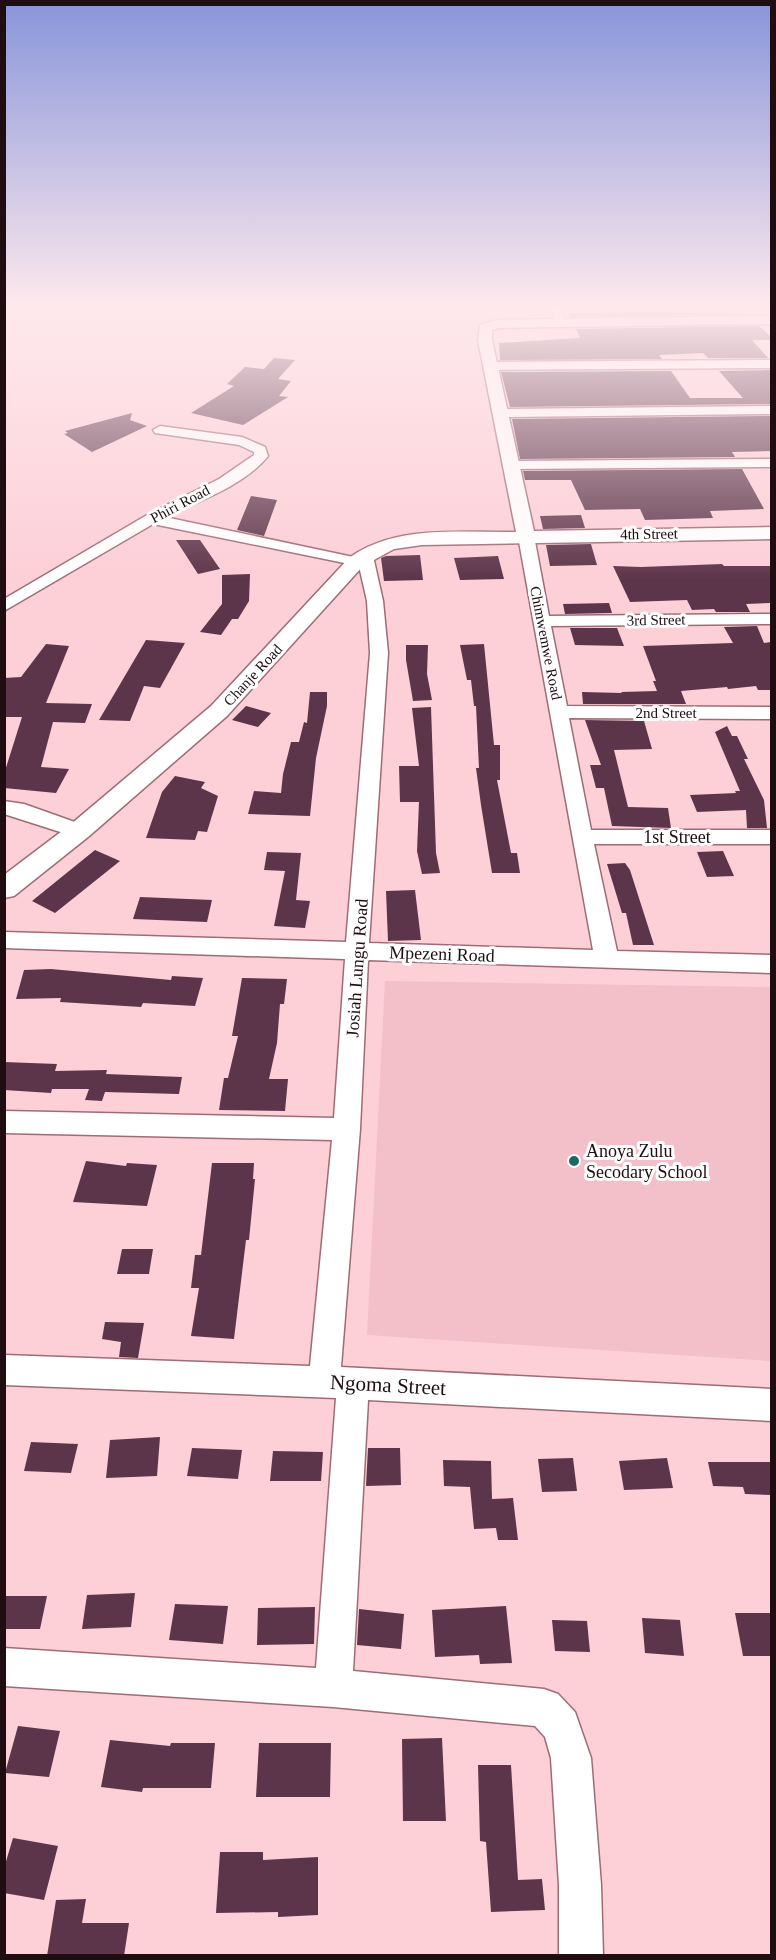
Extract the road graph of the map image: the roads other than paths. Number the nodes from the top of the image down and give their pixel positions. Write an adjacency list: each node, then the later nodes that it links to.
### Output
1 (497, 397): 3 (street, Chimwemwe Road)
2 (771, 410): 3 (street)
3 (500, 413): 6 (street, Chimwemwe Road)
4 (160, 430): 7 (street, Phiri Road)
5 (771, 463): 6 (street)
6 (510, 465): 9 (street, Chimwemwe Road)
7 (151, 519): 10 (street); 11 (street, Phiri Road)
8 (771, 532): 9 (street, 4th Street)
9 (526, 536): 10 (street, Chanje Road); 13 (street, Chimwemwe Road)
10 (361, 559): 17 (street, Chanje Road); 22 (street, Josiah Lungu Road)
11 (4, 606)
12 (771, 619): 13 (street, 3rd Street)
13 (541, 621): 14 (street, Chimwemwe Road)
14 (560, 712): 15 (street, 2nd Street); 18 (street, Chimwemwe Road)
15 (771, 713)
16 (4, 807): 17 (street)
17 (79, 831): 20 (street, Chanje Road)
18 (582, 837): 19 (street, 1st Street); 23 (street, Chimwemwe Road)
19 (771, 837)
20 (4, 889)
21 (4, 940): 22 (street, Mpezeni Road)
22 (357, 951): 23 (street, Mpezeni Road); 26 (street, Josiah Lungu Road)
23 (607, 959): 24 (street, Mpezeni Road)
24 (771, 964)
25 (4, 1122): 26 (street)
26 (347, 1129): 28 (street, Josiah Lungu Road)
27 (4, 1370): 28 (street, Ngoma Street)
28 (338, 1383): 29 (street, Ngoma Street); 31 (street, Josiah Lungu Road)
29 (771, 1405)
30 (4, 1667): 31 (street)
31 (333, 1688): 32 (street)
32 (581, 1956)

